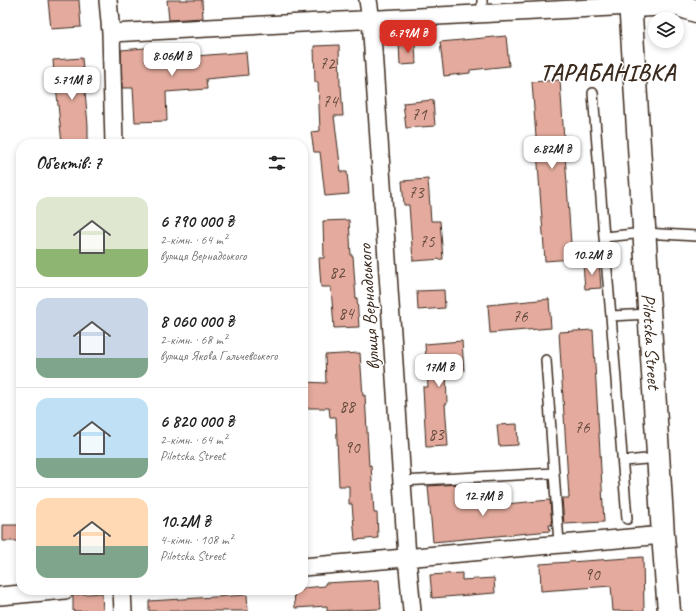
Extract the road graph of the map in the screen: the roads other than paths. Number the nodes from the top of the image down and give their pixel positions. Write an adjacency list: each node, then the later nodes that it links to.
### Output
1 (108, 0): 7 (street)
2 (368, 0): 6 (street, вулиця Вернадського)
3 (630, 3): 4 (street); 5 (street); 10 (street, Pilotska Street)
4 (482, 7): 6 (street)
5 (696, 11)
6 (371, 20): 7 (street); 19 (street, вулиця Вернадського)
7 (111, 34): 9 (street)
8 (593, 93): 12 (lane)
9 (114, 139)
10 (644, 233): 11 (lane); 12 (lane); 13 (street, Pilotska Street)
11 (696, 236)
12 (604, 237): 14 (lane)
13 (649, 314): 14 (lane); 16 (street, Pilotska Street)
14 (611, 316): 17 (lane)
15 (546, 360): 18 (lane)
16 (658, 458): 17 (lane); 21 (street, Pilotska Street)
17 (624, 461): 20 (lane)
18 (554, 473): 19 (lane); 22 (lane)
19 (402, 481): 23 (street, вулиця Вернадського)
20 (628, 519)
21 (663, 535): 22 (street); 30 (street, Pilotska Street)
22 (559, 543): 23 (street)
23 (407, 557): 24 (street); 29 (street, вулиця Вернадського)
24 (308, 567)
25 (16, 595): 27 (street)
26 (122, 595): 28 (street)
27 (0, 596)
28 (123, 611)
29 (412, 611)
30 (669, 611)

